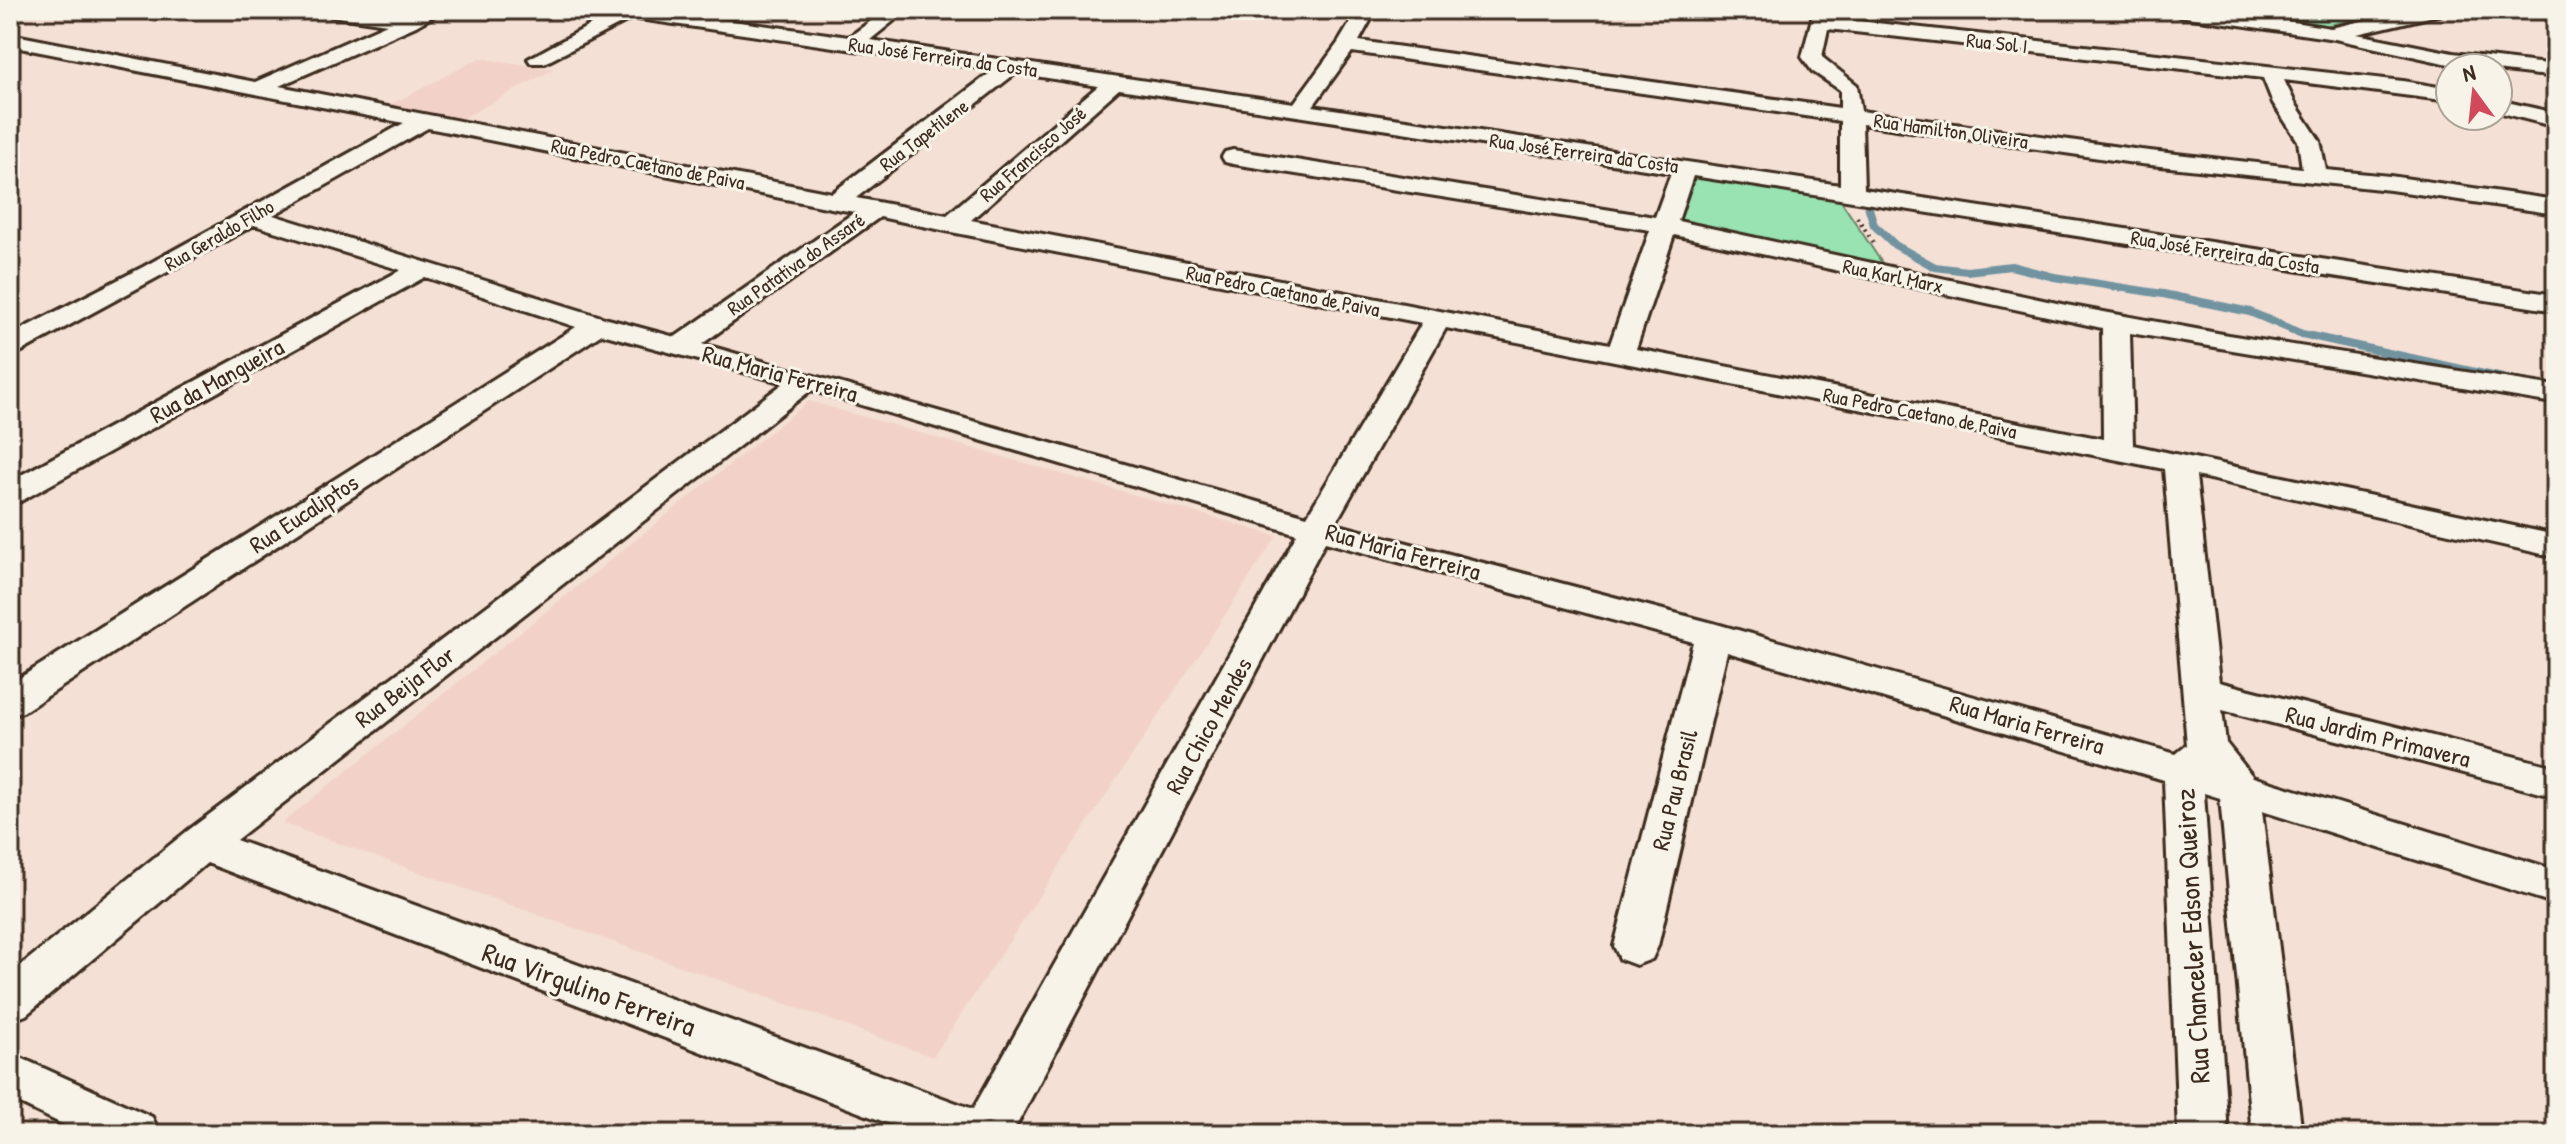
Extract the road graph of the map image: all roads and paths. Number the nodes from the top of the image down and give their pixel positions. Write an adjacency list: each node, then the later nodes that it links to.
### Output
1 (331, 10): 9 (street)
2 (435, 10): 9 (street)
3 (898, 10): 12 (street)
4 (1367, 10): 13 (street)
5 (2179, 10): 10 (street)
6 (2435, 10): 10 (street)
7 (619, 11): 12 (street, Rua José Ferreira da Costa); 15 (street)
8 (1822, 17): 19 (street, Rua Sol I); 25 (street)
9 (409, 22): 21 (street)
10 (2331, 34): 18 (street)
11 (10, 40): 14 (street, Rua Pedro Caetano de Paiva)
12 (852, 44): 17 (street, Rua José Ferreira da Costa)
13 (1347, 45): 23 (street); 25 (street, Rua Hamilton Oliveira)
14 (48, 48): 16 (street); 21 (street, Rua Pedro Caetano de Paiva)
15 (538, 59)
16 (10, 62)
17 (1011, 67): 20 (street, Rua José Ferreira da Costa); 32 (street, Rua Tapetilene)
18 (2556, 71)
19 (2272, 75): 22 (street, Rua Sol I); 30 (street)
20 (1115, 82): 23 (street, Rua José Ferreira da Costa); 36 (street, Rua Francisco José)
21 (256, 89): 26 (street, Rua Pedro Caetano de Paiva)
22 (2434, 93)
23 (1299, 110): 29 (street, Rua José Ferreira da Costa)
24 (2514, 110): 27 (street)
25 (1850, 117): 30 (street, Rua Hamilton Oliveira); 31 (street)
26 (426, 120): 32 (street, Rua Pedro Caetano de Paiva); 35 (street, Rua Geraldo Filho)
27 (2556, 120)
28 (1233, 157): 37 (street, Rua Karl Marx)
29 (1684, 168): 31 (street, Rua José Ferreira da Costa); 37 (street)
30 (2315, 176): 33 (street, Rua Hamilton Oliveira)
31 (1846, 193): 39 (path); 40 (street, Rua José Ferreira da Costa)
32 (836, 202): 34 (street, Rua Pedro Caetano de Paiva)
33 (2556, 207)
34 (875, 209): 36 (street, Rua Pedro Caetano de Paiva); 45 (street, Rua Patativa do Assaré)
35 (250, 216): 38 (street, Rua Maria Ferreira); 44 (street, Rua Geraldo Filho)
36 (951, 225): 41 (street, Rua Pedro Caetano de Paiva)
37 (1662, 225): 39 (street, Rua Karl Marx); 46 (street)
38 (423, 268): 43 (street, Rua Maria Ferreira); 51 (street, Rua da Mangueira)
39 (1896, 277): 42 (street, Rua Karl Marx)
40 (2556, 303)
41 (1437, 321): 46 (street, Rua Pedro Caetano de Paiva); 52 (street, Rua Chico Mendes)
42 (2116, 322): 48 (street, Rua Karl Marx); 49 (street)
43 (598, 325): 45 (street, Rua Maria Ferreira); 56 (street, Rua Eucaliptos)
44 (10, 346)
45 (679, 347): 47 (street, Rua Maria Ferreira)
46 (1620, 355): 49 (street, Rua Pedro Caetano de Paiva)
47 (806, 380): 52 (street, Rua Maria Ferreira); 60 (street, Rua Beija Flor)
48 (2553, 394)
49 (2118, 452): 50 (street, Rua Pedro Caetano de Paiva)
50 (2179, 463): 53 (street, Rua Pedro Caetano de Paiva); 55 (street, Rua Chanceler Edson Queiroz)
51 (10, 494)
52 (1316, 529): 54 (street, Rua Maria Ferreira); 67 (street, Rua Chico Mendes)
53 (2556, 546)
54 (1713, 635): 57 (street, Rua Maria Ferreira); 62 (street, Rua Pau Brasil)
55 (2200, 691): 57 (street, Rua Chanceler Edson Queiroz); 58 (street, Rua Jardim Primavera)
56 (10, 702)
57 (2195, 759): 59 (street, Rua Chanceler Edson Queiroz); 68 (street, Rua Chanceler Edson Queiroz)
58 (2556, 782)
59 (2239, 788): 61 (street); 69 (street)
60 (201, 844): 63 (street, Rua Beija Flor); 66 (street, Rua Virgulino Ferreira)
61 (2556, 887)
62 (1636, 946)
63 (10, 1001)
64 (10, 1075): 65 (street)
65 (135, 1134)
66 (978, 1134)
67 (986, 1134)
68 (2203, 1134)
69 (2277, 1134)

